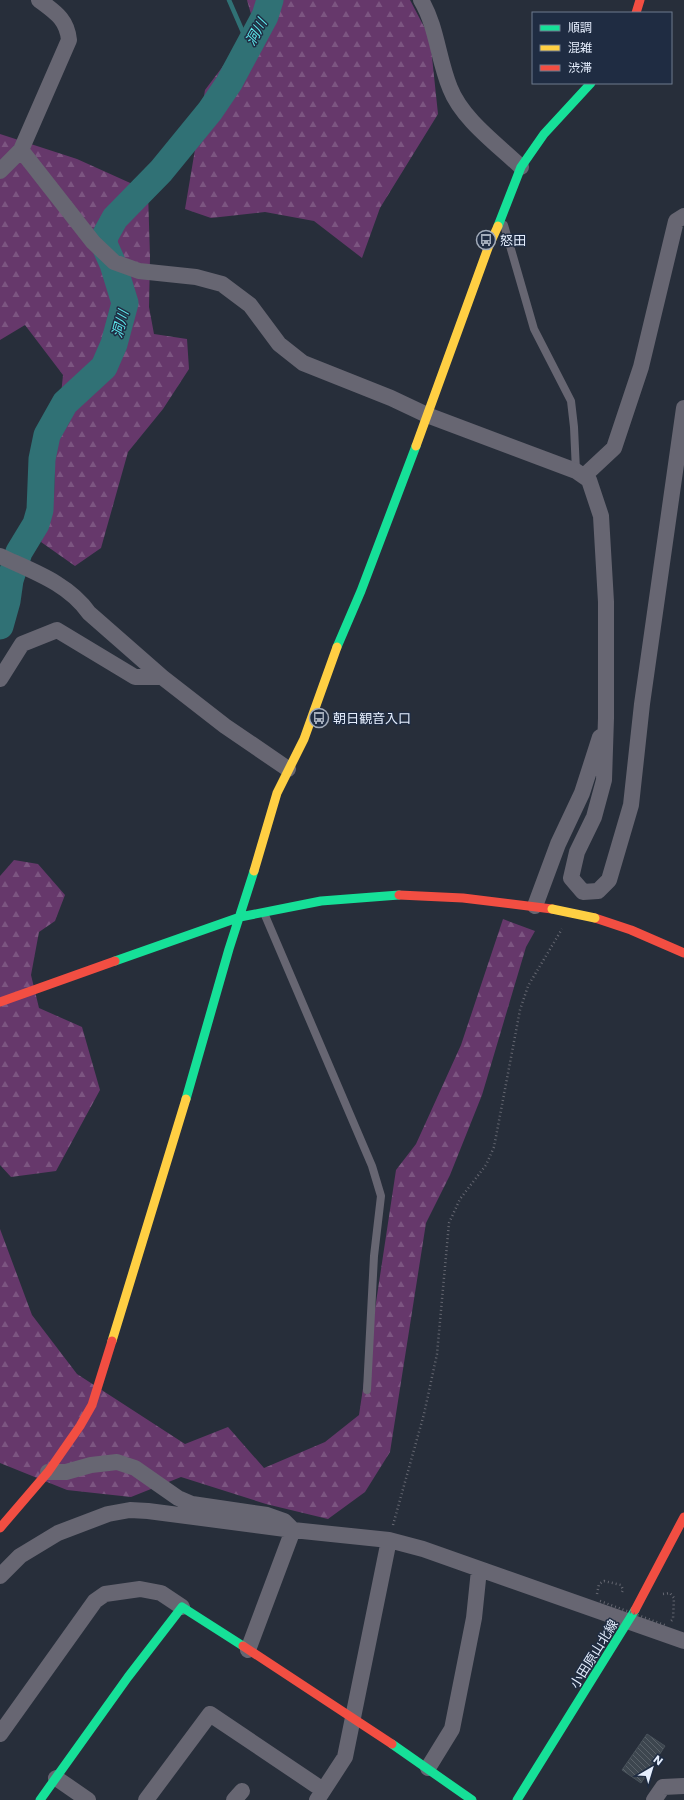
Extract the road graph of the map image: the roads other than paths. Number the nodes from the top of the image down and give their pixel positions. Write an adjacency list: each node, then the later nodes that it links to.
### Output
1 (39, 0): 6 (street)
2 (421, 0): 7 (street)
3 (640, 0): 4 (street)
4 (636, 12)
5 (591, 84): 7 (street)
6 (20, 150): 8 (street); 12 (street)
7 (521, 167): 10 (street)
8 (0, 171)
9 (684, 216): 13 (street)
10 (502, 218): 12 (street); 13 (lane)
11 (684, 408): 17 (street)
12 (427, 415): 13 (street); 18 (street)
13 (580, 474): 17 (street)
14 (0, 556): 16 (street)
15 (0, 678): 16 (street)
16 (162, 678): 18 (street)
17 (606, 718): 19 (street)
18 (288, 769): 21 (street)
19 (535, 906): 20 (street); 22 (street, bridge)
20 (264, 912): 21 (street); 24 (lane)
21 (240, 917): 23 (street); 25 (street)
22 (684, 953)
23 (0, 1002)
24 (367, 1390)
25 (48, 1472): 27 (street); 28 (street)
26 (684, 1517): 33 (street, 小田原山北線)
27 (0, 1528)
28 (293, 1530): 29 (street); 31 (street); 35 (street)
29 (389, 1540): 30 (street); 36 (street)
30 (479, 1570): 33 (street); 38 (street)
31 (0, 1576)
32 (182, 1606): 35 (street); 37 (street); 39 (street)
33 (629, 1622): 34 (street); 46 (street, 小田原山北線)
34 (684, 1641)
35 (248, 1650): 36 (street)
36 (353, 1719): 38 (street); 41 (street)
37 (0, 1734)
38 (428, 1768): 45 (street)
39 (56, 1778): 42 (street); 43 (street)
40 (684, 1786): 47 (street)
41 (320, 1795): 44 (street)
42 (40, 1800)
43 (88, 1800)
44 (146, 1800)
45 (472, 1800)
46 (517, 1800)
47 (654, 1800)

